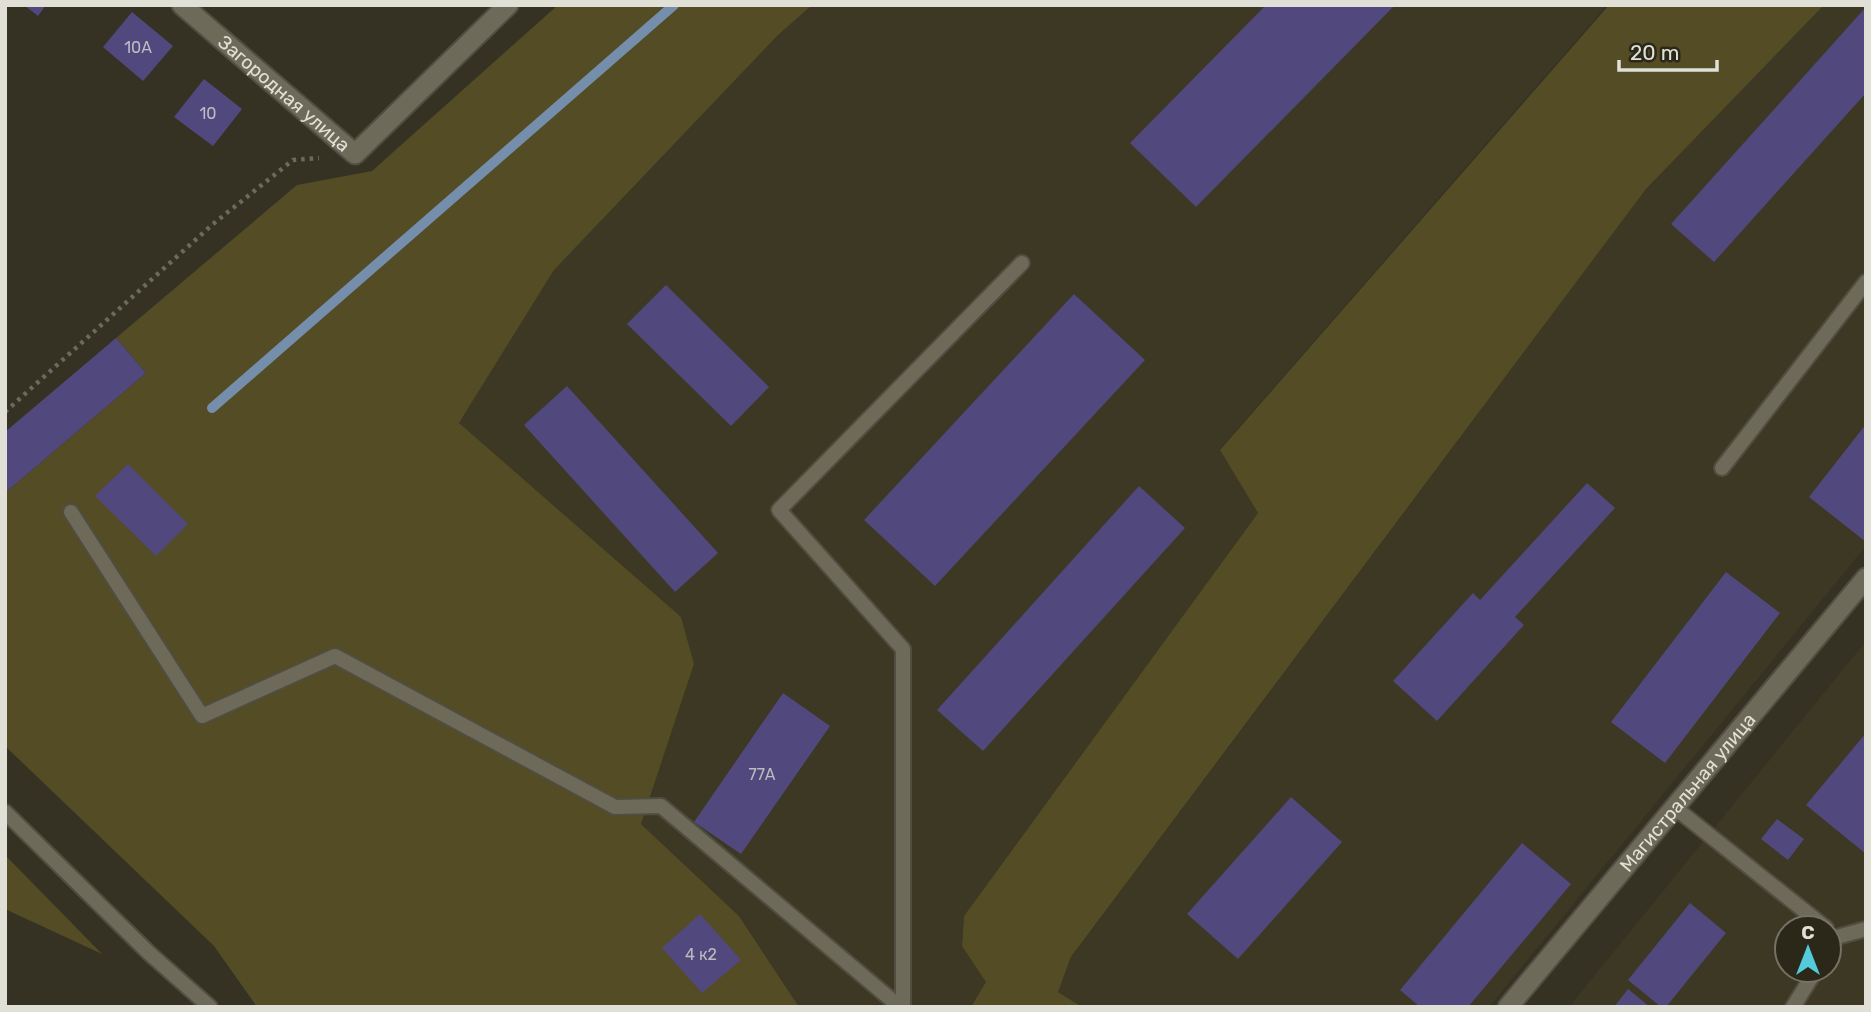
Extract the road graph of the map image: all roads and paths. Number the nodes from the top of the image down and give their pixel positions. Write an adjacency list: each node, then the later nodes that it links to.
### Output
1 (181, 5): 3 (street, Загородная улица)
2 (508, 5): 3 (street)
3 (355, 154): 6 (path)
4 (1022, 263): 17 (lane)
5 (1866, 282): 7 (lane)
6 (5, 412)
7 (1721, 468)
8 (71, 512): 17 (lane)
9 (1866, 578): 10 (street, Магистральная улица)
10 (1674, 807): 12 (lane); 18 (street, Магистральная улица)
11 (5, 812): 16 (lane)
12 (1808, 914)
13 (1866, 929): 14 (lane)
14 (1843, 931)
15 (1807, 984): 19 (lane)
16 (210, 1007)
17 (901, 1007)
18 (1508, 1007)
19 (1793, 1007)

